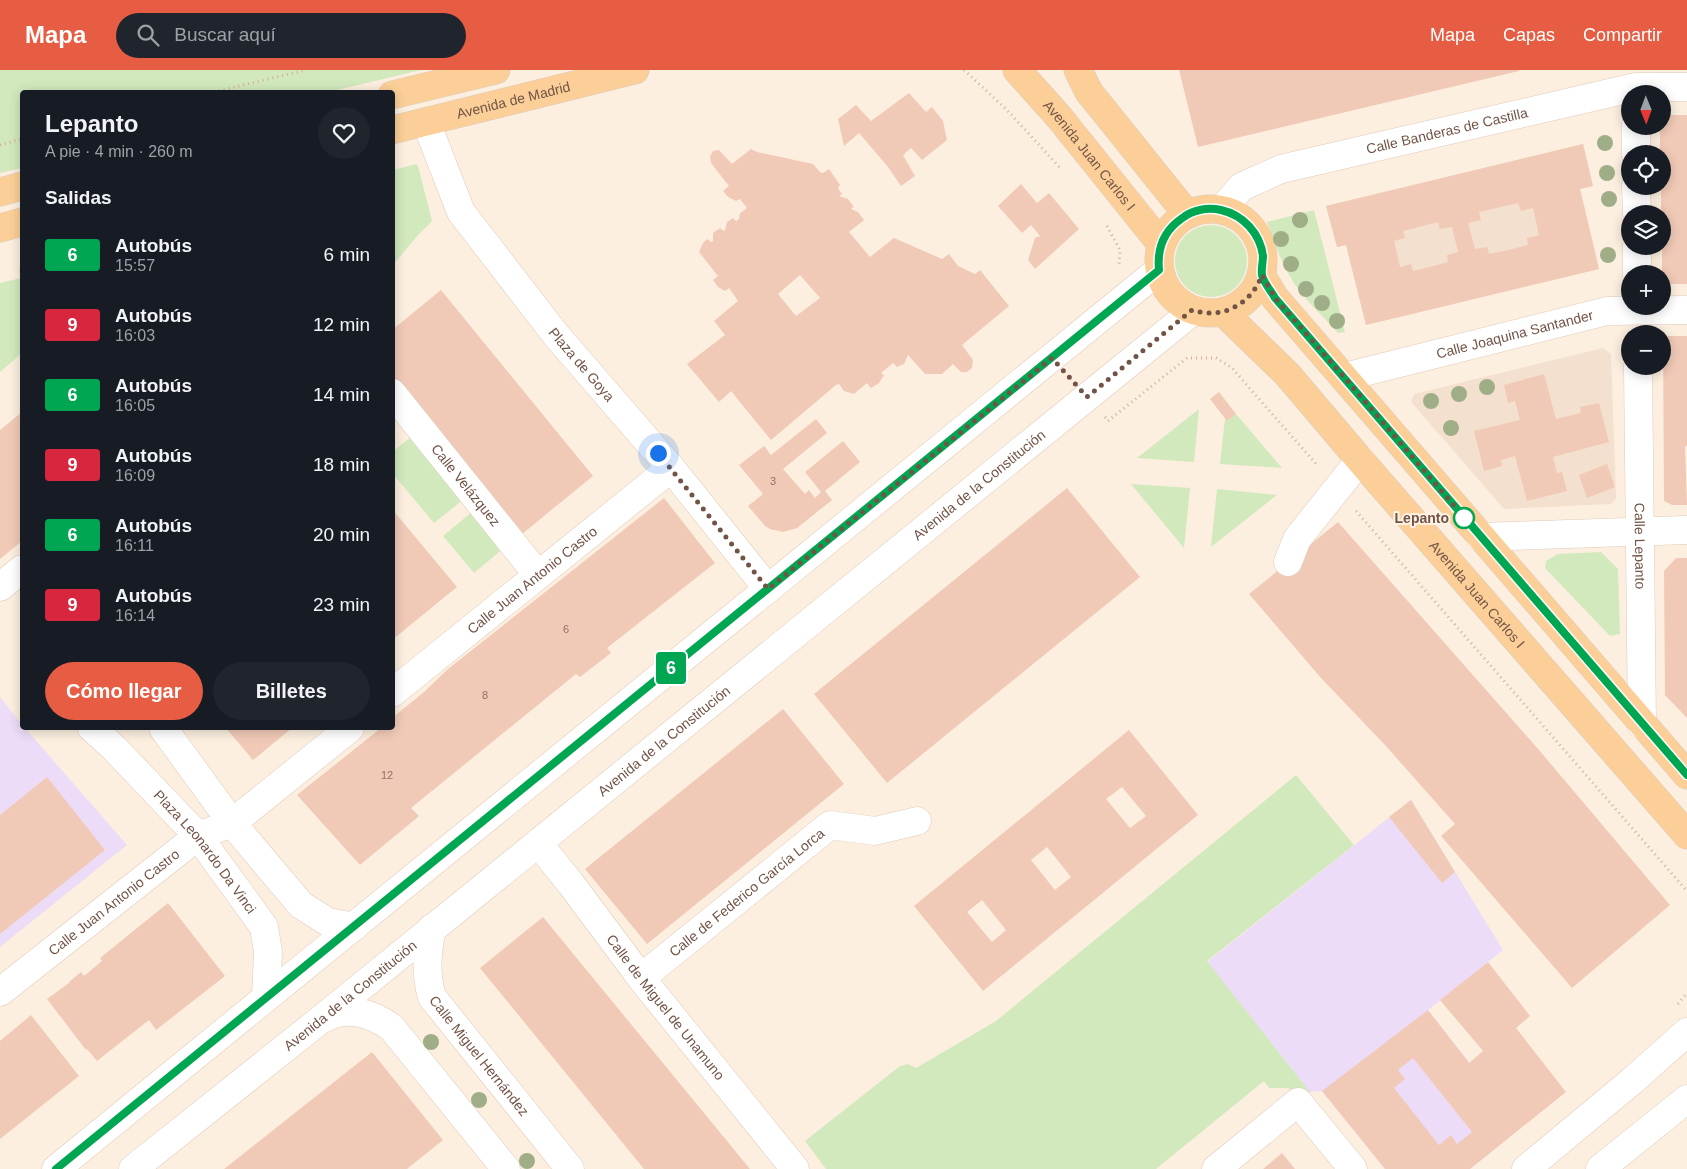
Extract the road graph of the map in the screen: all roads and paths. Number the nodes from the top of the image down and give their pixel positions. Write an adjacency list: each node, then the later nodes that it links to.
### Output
1 (306, 70): 9 (path)
2 (635, 70): 11 (main road, Avenida de Madrid)
3 (964, 70): 15 (path)
4 (1017, 70): 23 (main road, Avenida Juan Carlos I)
5 (492, 71): 10 (main road)
6 (1081, 72): 19 (main road)
7 (1636, 84): 8 (street, Calle Banderas de Castilla); 18 (street, Calle Banderas de Castilla)
8 (1687, 87)
9 (222, 90)
10 (395, 95)
11 (426, 122): 12 (main road, Avenida de Madrid); 35 (street, Plaza de Goya)
12 (395, 129)
13 (20, 139): 14 (path)
14 (0, 144)
15 (1064, 173)
16 (20, 187): 17 (main road)
17 (0, 192)
18 (1222, 210): 19 (main road); 25 (main road)
19 (1187, 214): 23 (main road)
20 (1102, 219): 24 (path)
21 (20, 223): 22 (main road)
22 (0, 228)
23 (1160, 257): 26 (main road, Avenida Juan Carlos I); 44 (street)
24 (1116, 272)
25 (1262, 275): 28 (main road, Avenida Juan Carlos I); 31 (main road)
26 (1192, 310): 28 (main road, Avenida Juan Carlos I); 33 (street, Avenida de la Constitución)
27 (1687, 310): 29 (street, Calle Joaquina Santander)
28 (1223, 312): 34 (main road, Avenida Juan Carlos I)
29 (1637, 317): 31 (street, Calle Joaquina Santander)
30 (1638, 375): 37 (street, Calle Lepanto)
31 (1344, 377): 39 (main road)
32 (395, 397): 42 (street, Calle Velázquez)
33 (1087, 397): 36 (path); 55 (street, Avenida de la Constitución)
34 (1360, 460): 36 (street); 53 (main road, Avenida Juan Carlos I)
35 (671, 468): 42 (street, Calle Juan Antonio Castro); 44 (street, Plaza de Goya)
36 (1338, 490): 40 (street); 56 (path)
37 (1640, 530): 38 (street); 39 (street); 46 (street, Calle Lepanto)
38 (1687, 530)
39 (1480, 537): 46 (main road)
40 (1288, 562)
41 (20, 571): 43 (street)
42 (538, 575): 45 (street, Calle Juan Antonio Castro)
43 (0, 587)
44 (768, 589): 57 (street)
45 (395, 686)
46 (1642, 725): 50 (main road)
47 (94, 730): 54 (street, Plaza Leonardo Da Vinci)
48 (164, 730): 52 (street)
49 (348, 730): 52 (street, Calle Juan Antonio Castro)
50 (1687, 775)
51 (917, 822): 59 (street, Calle de Federico García Lorca)
52 (232, 823): 54 (street, Calle Juan Antonio Castro); 57 (street)
53 (1687, 835)
54 (198, 836): 60 (street, Calle Juan Antonio Castro); 61 (street, Plaza Leonardo Da Vinci)
55 (538, 843): 58 (street, Avenida de la Constitución); 59 (street, Calle de Miguel de Unamuno)
56 (1687, 892)
57 (354, 927): 61 (street)
58 (432, 928): 62 (street, Avenida de la Constitución); 68 (street, Calle Miguel Hernández)
59 (641, 978): 69 (street, Calle de Miguel de Unamuno)
60 (0, 992)
61 (266, 998): 65 (street)
62 (314, 1025): 66 (street, Avenida de la Constitución); 67 (street)
63 (1687, 1032): 72 (street)
64 (1687, 1099): 73 (street)
65 (56, 1169)
66 (133, 1169)
67 (506, 1169)
68 (570, 1169)
69 (795, 1169)
70 (1216, 1169): 71 (street)
71 (1353, 1169)
72 (1526, 1169)
73 (1600, 1169)

